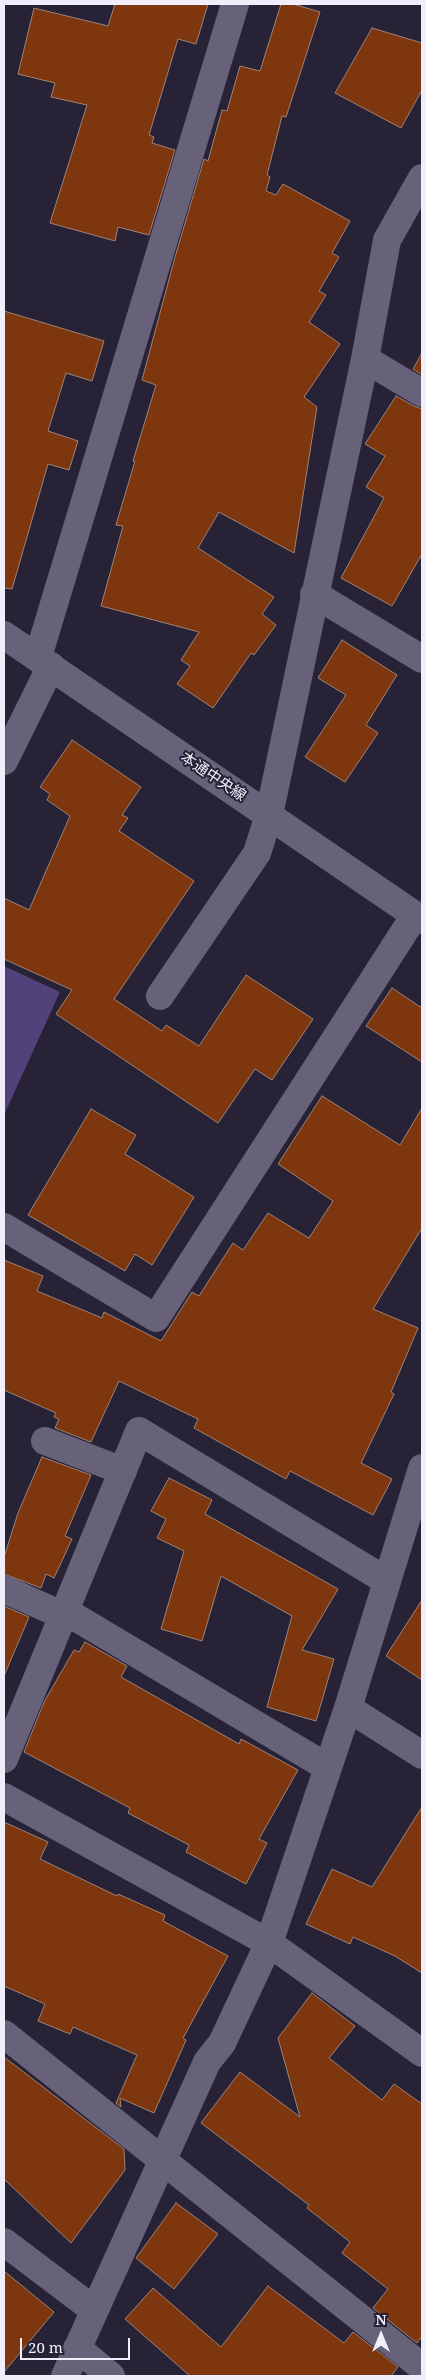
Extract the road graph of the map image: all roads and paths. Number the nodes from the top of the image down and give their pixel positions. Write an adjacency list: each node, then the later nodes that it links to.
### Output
1 (235, 4): 8 (street)
2 (422, 178): 3 (street)
3 (366, 359): 4 (street); 5 (street)
4 (422, 393)
5 (314, 594): 7 (street); 10 (street)
6 (4, 635): 8 (street, 本通中央線)
7 (422, 658)
8 (45, 661): 9 (street); 10 (street, 本通中央線)
9 (4, 761)
10 (269, 815): 11 (street, 本通中央線); 12 (street)
11 (419, 917): 13 (street)
12 (160, 996)
13 (4, 1226)
14 (45, 1441): 15 (street)
15 (122, 1472): 17 (street); 19 (street)
16 (421, 1477): 17 (street)
17 (387, 1581): 20 (street)
18 (4, 1589): 19 (street)
19 (64, 1613): 22 (street); 23 (street)
20 (348, 1708): 21 (street); 23 (street)
21 (422, 1755)
22 (4, 1758)
23 (327, 1767): 25 (street)
24 (4, 1797): 25 (street)
25 (269, 1943): 27 (street); 28 (street)
26 (4, 2034): 28 (street)
27 (422, 2052)
28 (164, 2160): 30 (street); 32 (street)
29 (4, 2242): 30 (street)
30 (94, 2310): 31 (street)
31 (77, 2348): 33 (street); 34 (street)
32 (422, 2367)
33 (65, 2376)
34 (111, 2376)

